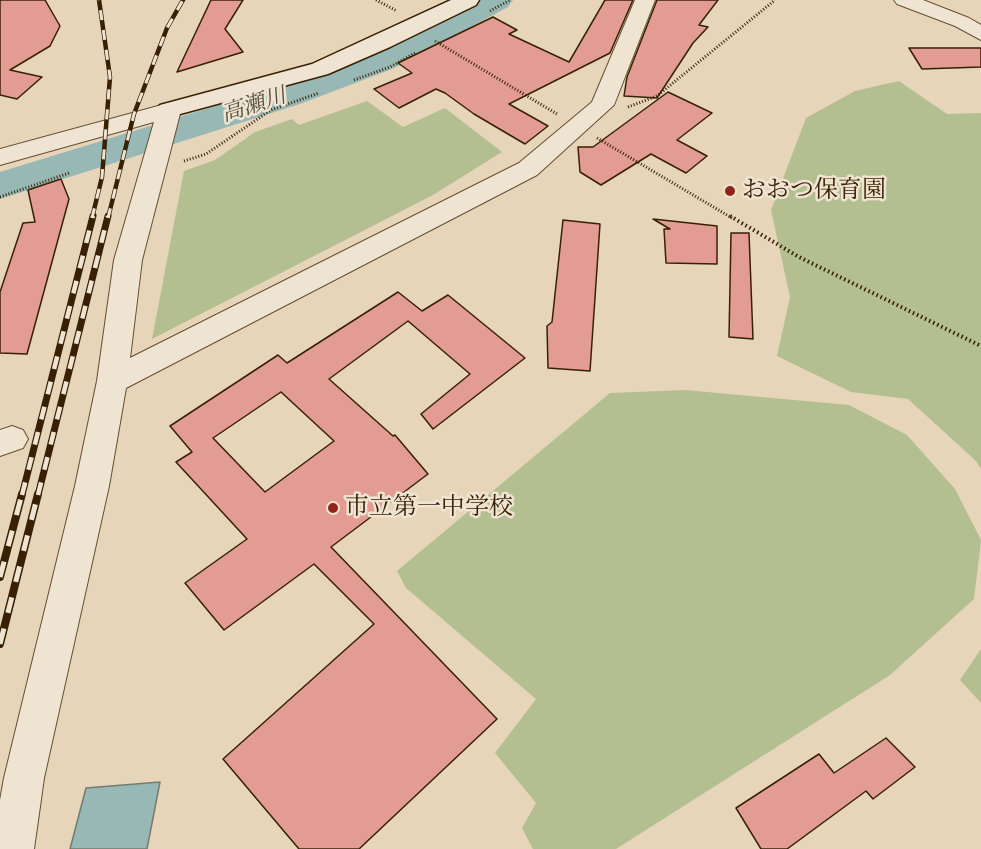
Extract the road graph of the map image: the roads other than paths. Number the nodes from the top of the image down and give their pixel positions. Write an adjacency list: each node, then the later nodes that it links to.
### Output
1 (468, 0): 5 (street)
2 (645, 0): 7 (street)
3 (904, 0): 4 (street)
4 (976, 27)
5 (169, 110): 6 (street); 7 (street)
6 (0, 157)
7 (112, 381): 8 (street)
8 (13, 849)

